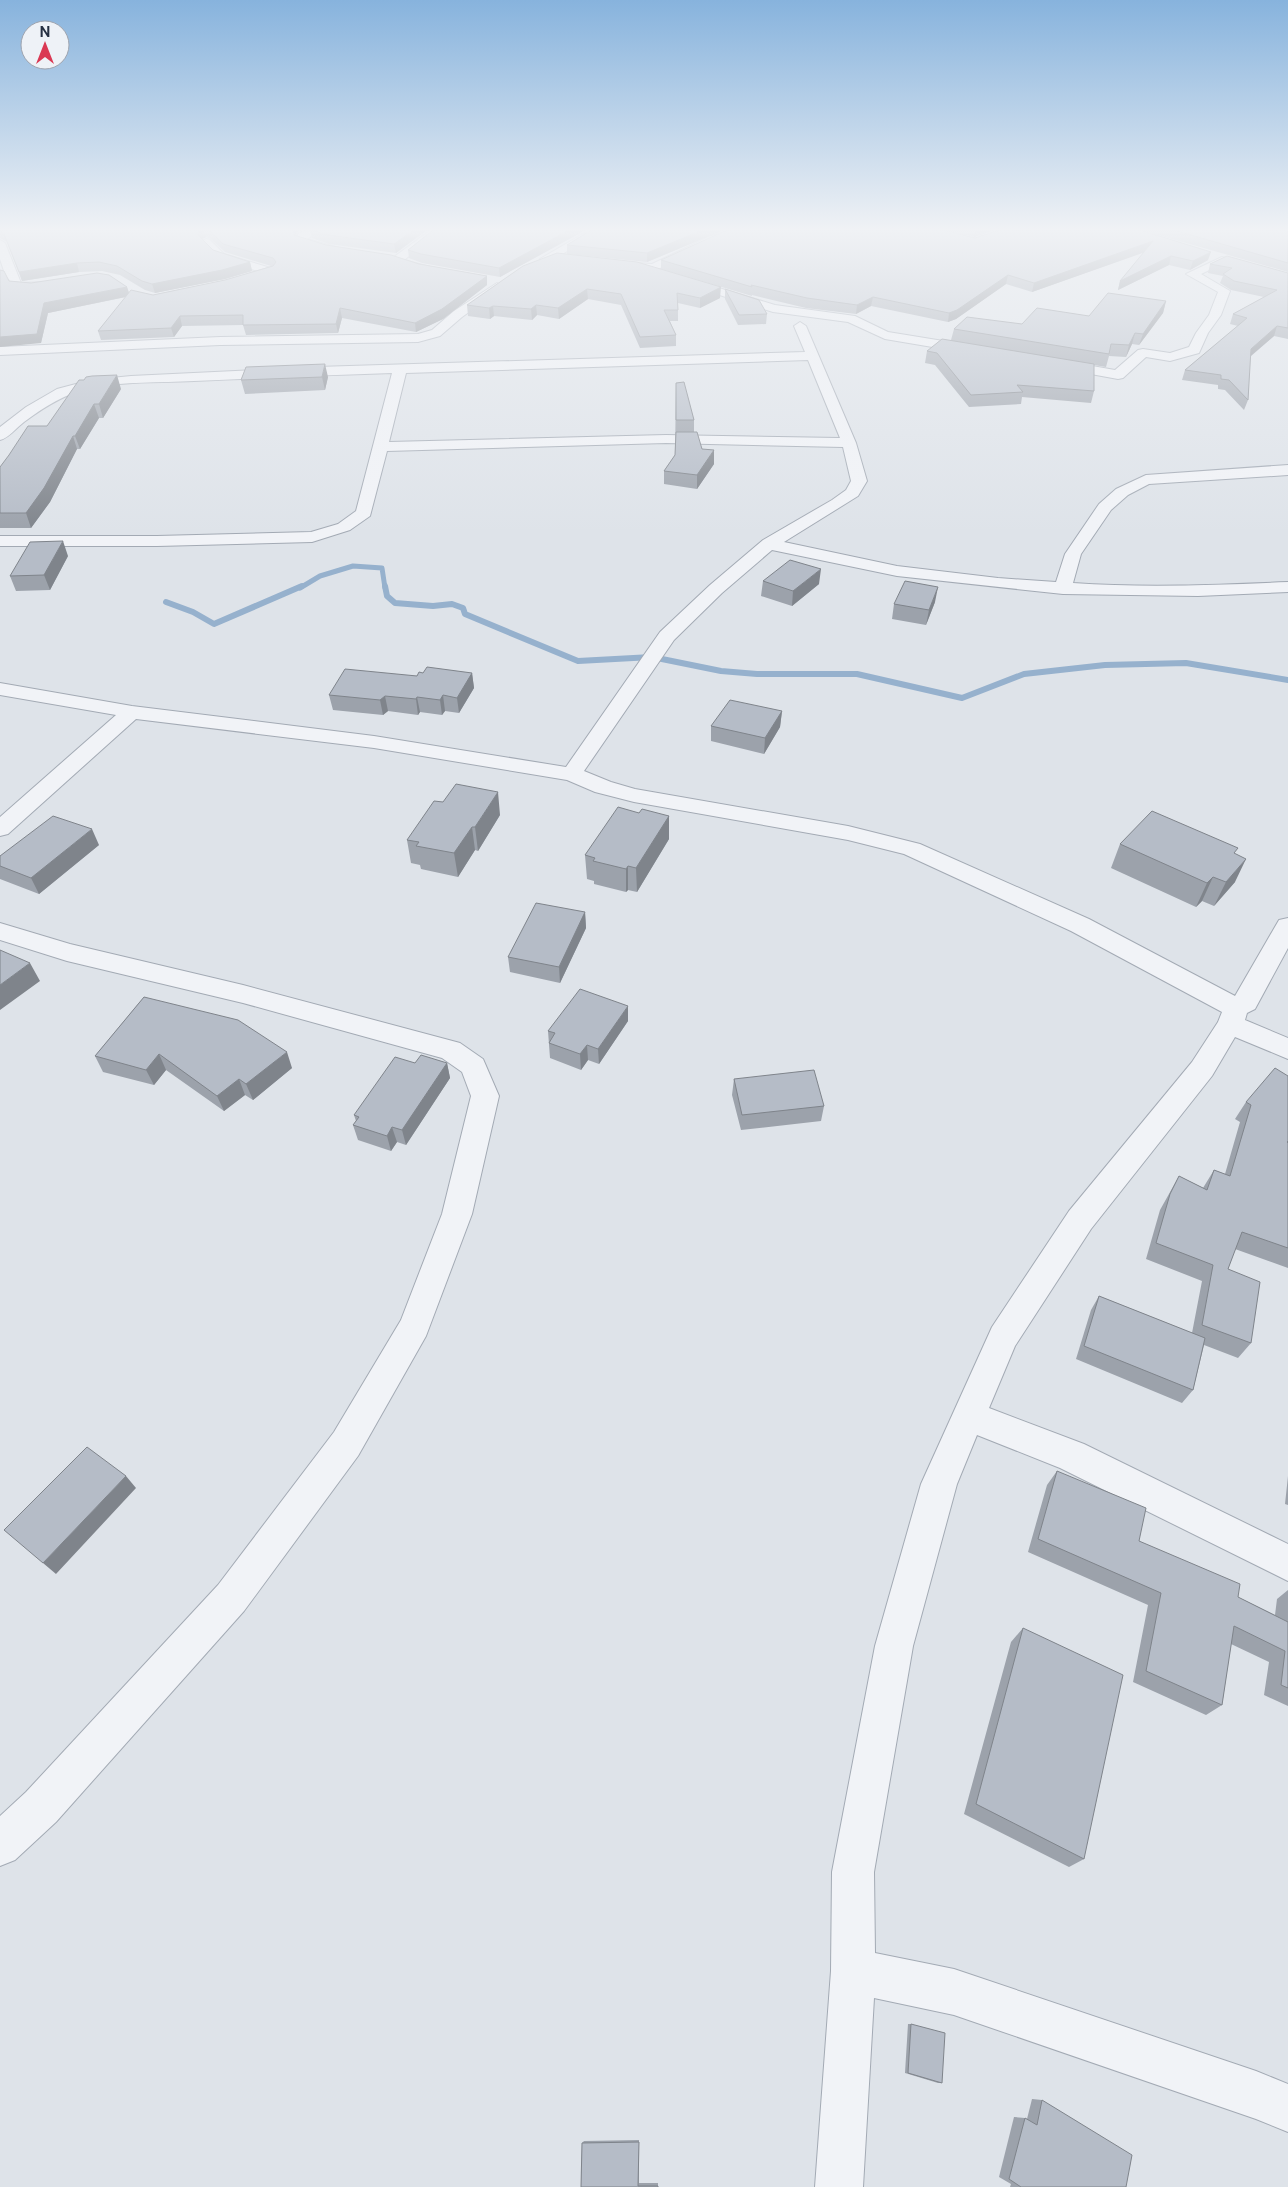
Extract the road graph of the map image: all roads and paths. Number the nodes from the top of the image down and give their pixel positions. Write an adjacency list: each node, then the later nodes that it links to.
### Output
1 (441, 329): 5 (street)
2 (801, 329): 7 (street)
3 (872, 329): 6 (street)
4 (1205, 329): 8 (street)
5 (0, 351)
6 (986, 352)
7 (812, 356): 9 (street); 11 (street)
8 (1042, 362)
9 (400, 369): 10 (street); 12 (street)
10 (0, 436)
11 (849, 443): 12 (street); 15 (street)
12 (382, 447): 14 (street)
13 (1288, 470): 17 (street)
14 (0, 541)
15 (769, 544): 17 (street); 20 (street)
16 (1288, 587): 17 (street)
17 (1063, 589)
18 (0, 689): 19 (street)
19 (132, 712): 20 (street); 21 (street)
20 (572, 774): 24 (street)
21 (0, 829)
22 (1288, 926): 24 (street)
23 (0, 931): 28 (street)
24 (1233, 1016): 25 (street); 26 (street)
25 (1288, 1049)
26 (969, 1416): 27 (street); 29 (street)
27 (1288, 1563)
28 (0, 1845)
29 (853, 1971): 30 (street); 31 (street)
30 (1288, 2108)
31 (839, 2187)

